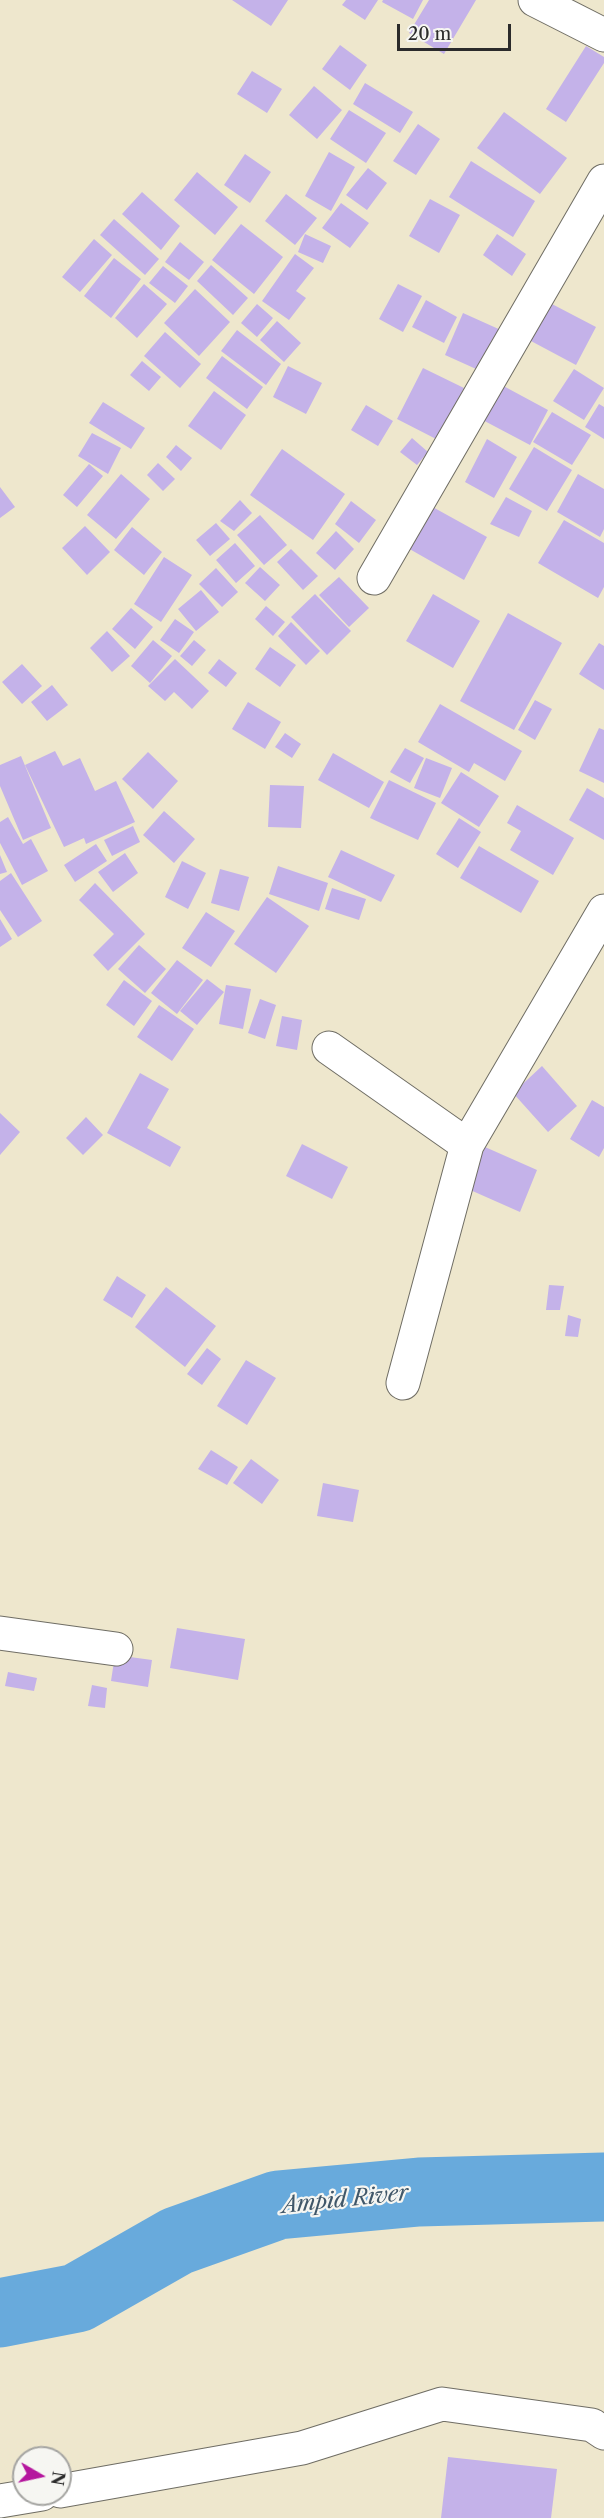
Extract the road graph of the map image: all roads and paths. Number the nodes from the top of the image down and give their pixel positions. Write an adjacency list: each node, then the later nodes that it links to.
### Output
1 (535, 0): 2 (street)
2 (604, 35)
3 (604, 181): 4 (street)
4 (374, 578)
5 (604, 911): 7 (street)
6 (329, 1048): 7 (street)
7 (466, 1146): 8 (street)
8 (403, 1383)
9 (0, 1633): 10 (street)
10 (116, 1649)
11 (604, 2433): 12 (street)
12 (72, 2489)

